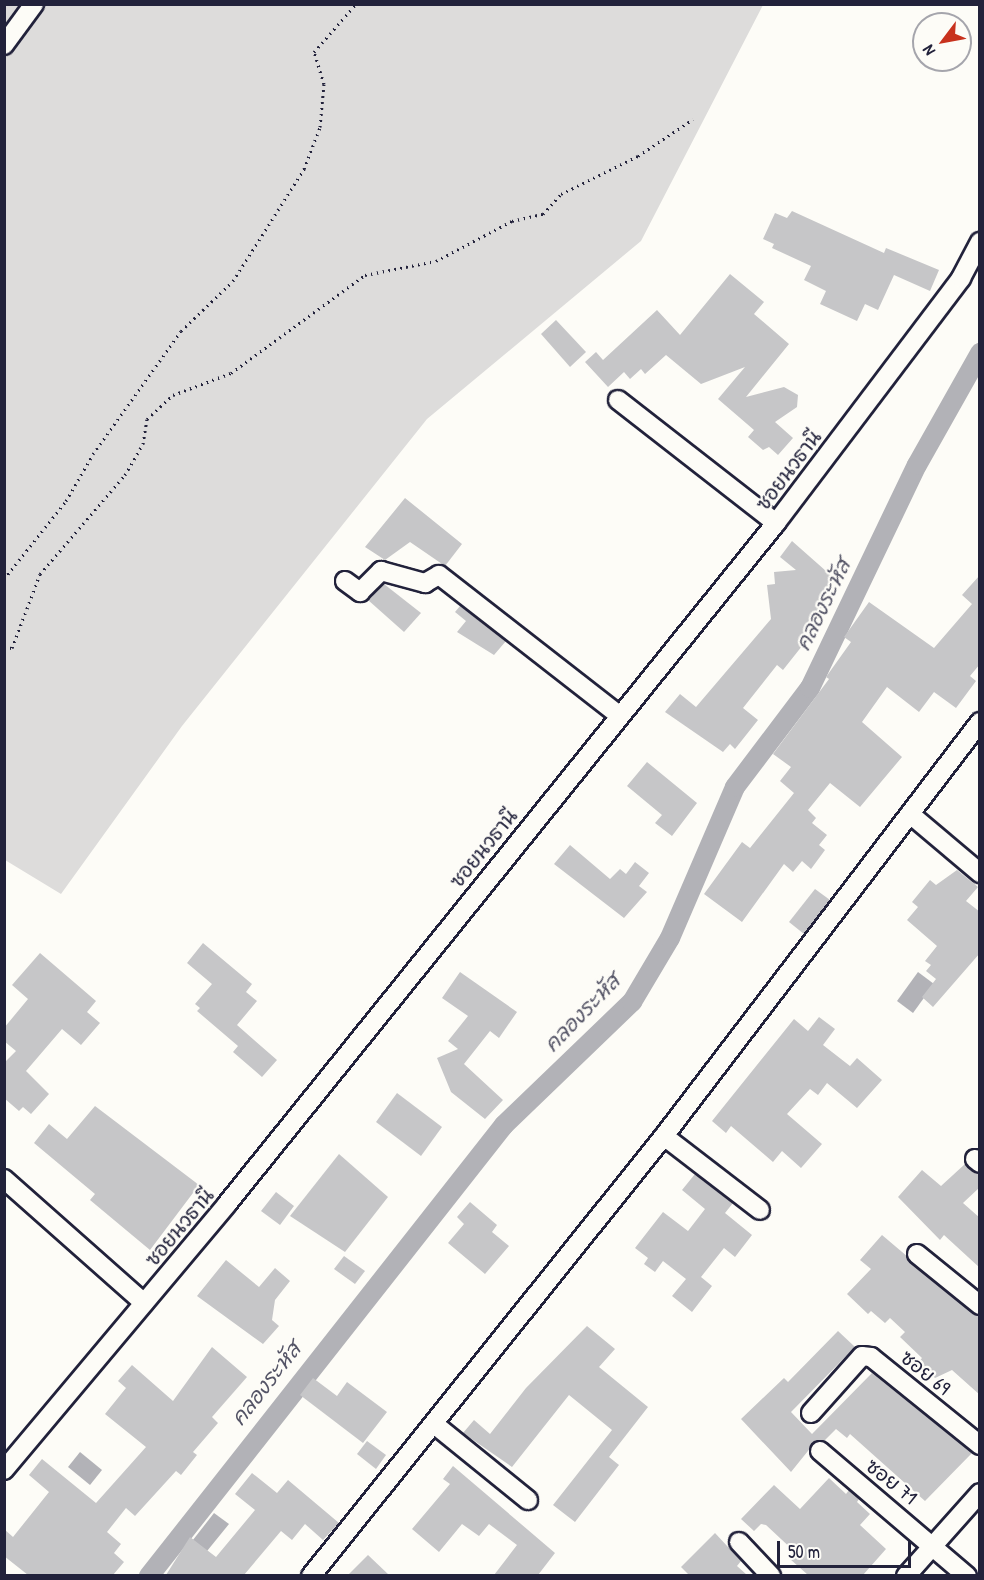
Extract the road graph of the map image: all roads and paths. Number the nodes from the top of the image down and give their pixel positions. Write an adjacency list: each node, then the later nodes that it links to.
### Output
1 (34, 4): 3 (street)
2 (356, 4): 8 (path)
3 (4, 45)
4 (693, 118): 10 (path)
5 (980, 242): 7 (street, ซอยนวธานี)
6 (618, 400): 7 (street)
7 (776, 523): 11 (street, ซอยนวธานี)
8 (4, 579)
9 (345, 581): 11 (street)
10 (4, 647)
11 (619, 715): 19 (street, ซอยนวธานี)
12 (980, 722): 13 (street)
13 (909, 814): 14 (street); 15 (street)
14 (980, 873)
15 (664, 1136): 17 (street); 22 (street)
16 (4, 1179): 19 (street)
17 (760, 1210)
18 (917, 1254): 20 (street)
19 (144, 1303): 25 (street, ซอยนวธานี)
20 (980, 1305)
21 (811, 1413): 23 (street, ซอย 69)
22 (434, 1425): 27 (street); 30 (street)
23 (980, 1445)
24 (820, 1451): 29 (street, ซอย 71)
25 (4, 1470)
26 (980, 1493): 29 (street)
27 (528, 1500)
28 (739, 1542): 31 (street)
29 (935, 1545): 32 (street); 33 (street, ซอย 71)
30 (311, 1575)
31 (771, 1575)
32 (906, 1575)
33 (967, 1575)

